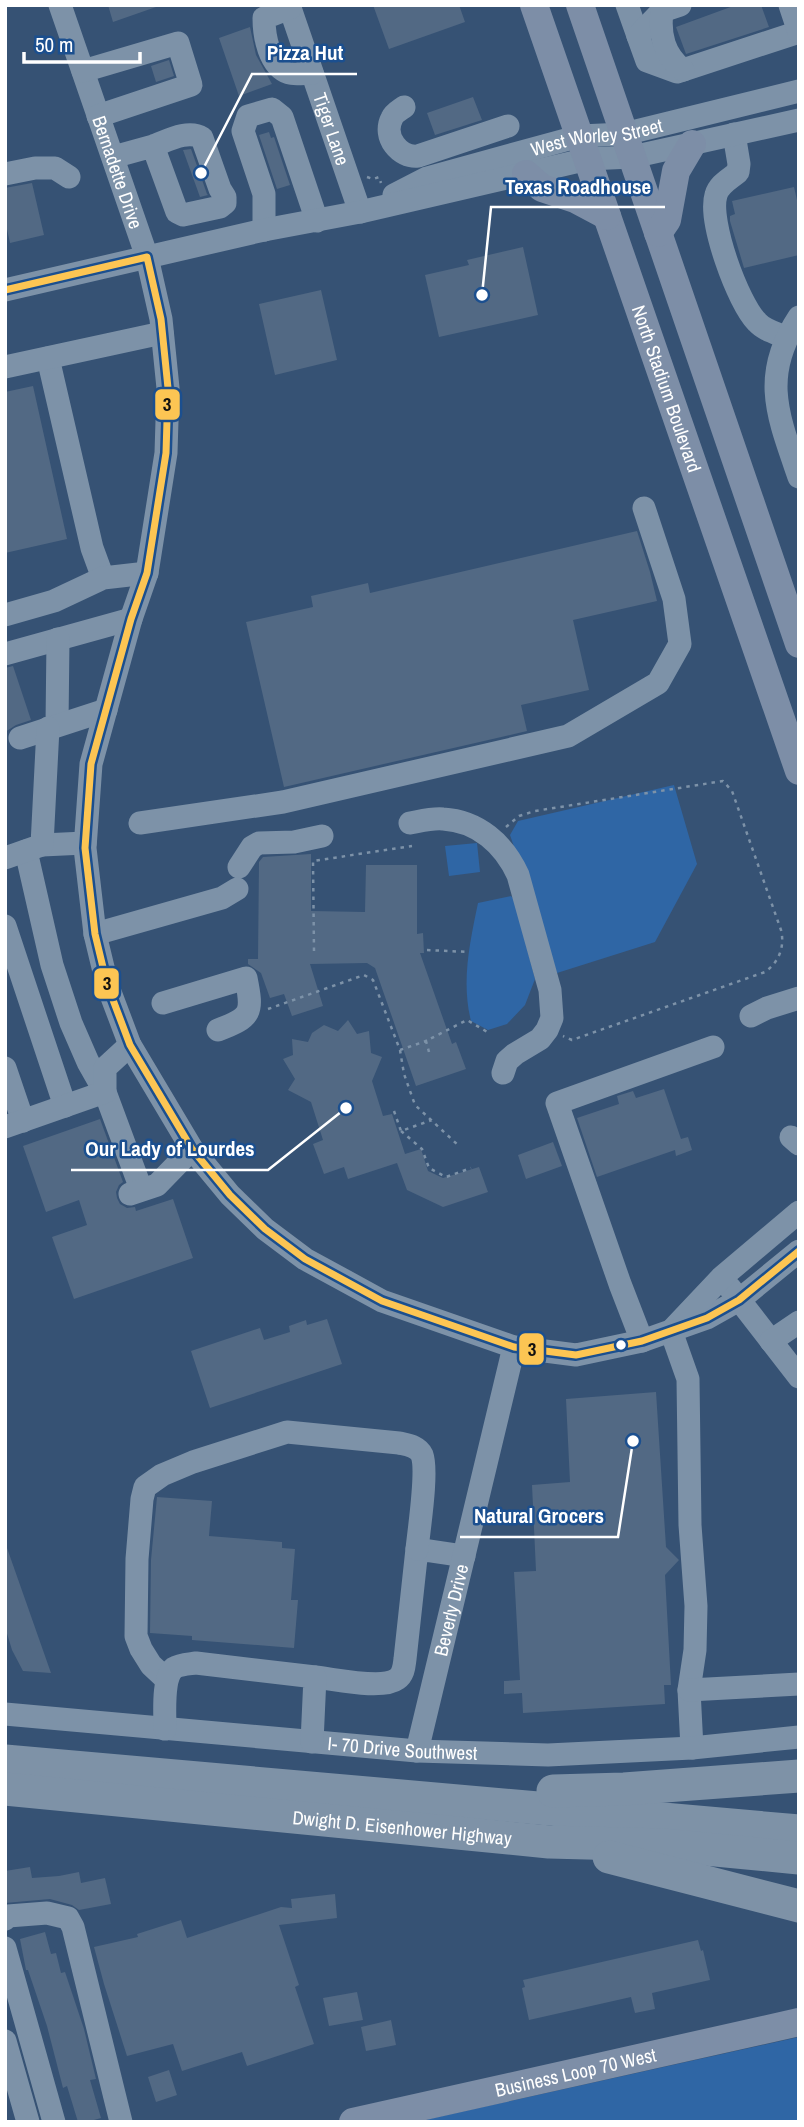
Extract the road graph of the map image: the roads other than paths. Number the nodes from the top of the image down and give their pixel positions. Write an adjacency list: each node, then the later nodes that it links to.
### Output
1 (60, 5): 11 (street, Bernadette Drive)
2 (534, 5): 22 (main road, North Stadium Boulevard)
3 (579, 5): 21 (main road)
4 (627, 5): 9 (street)
5 (790, 5): 8 (street)
6 (289, 7): 12 (street, Tiger Lane); 12 (street)
7 (671, 8): 9 (street); 10 (street)
8 (799, 32): 10 (street)
9 (638, 36): 10 (street)
10 (683, 70)
11 (83, 71): 15 (street, Bernadette Drive); 15 (street)
12 (312, 73): 28 (street, Tiger Lane)
13 (799, 91): 21 (street, West Worley Street)
14 (404, 107): 17 (street)
15 (98, 116): 23 (street, Bernadette Drive)
16 (799, 120): 18 (street, West Worley Street)
17 (508, 126)
18 (734, 134): 19 (street, West Worley Street); 38 (street)
19 (692, 144): 21 (street, West Worley Street); 32 (main road)
20 (153, 146): 23 (street); 27 (street); 27 (street)
21 (628, 146): 22 (street, West Worley Street); 32 (main road)
22 (584, 148): 25 (street, West Worley Street); 28 (street, West Worley Street); 29 (main road, North Stadium Boulevard)
23 (113, 157): 34 (street, Bernadette Drive)
24 (5, 174): 26 (street)
25 (526, 174): 28 (street, West Worley Street); 29 (main road)
26 (69, 177)
27 (198, 212): 33 (street)
28 (360, 212): 30 (street, West Worley Street)
29 (607, 216): 54 (main road, North Stadium Boulevard)
30 (317, 221): 31 (street, West Worley Street); 31 (street)
31 (264, 230): 33 (street, West Worley Street)
32 (658, 233): 49 (main road)
33 (208, 243): 34 (street, West Worley Street)
34 (148, 257): 35 (street, West Worley Street); 37 (street, Bernadette Drive)
35 (5, 290)
36 (799, 317): 38 (street)
37 (162, 333): 39 (street); 43 (street, Bernadette Drive)
38 (785, 337): 41 (street)
39 (48, 358): 40 (street); 44 (street)
40 (5, 367)
41 (799, 477)
42 (644, 508): 56 (street)
43 (147, 573): 44 (street); 47 (street, Bernadette Drive)
44 (103, 578): 45 (street)
45 (32, 607): 46 (street); 48 (street)
46 (5, 615)
47 (131, 619): 48 (street); 51 (street, Bernadette Drive)
48 (63, 638): 50 (street); 52 (street)
49 (799, 644)
50 (5, 654)
51 (106, 710): 52 (street); 58 (street, Bernadette Drive)
52 (53, 727): 53 (street); 59 (street)
53 (20, 738)
54 (799, 771)
55 (410, 822): 69 (street)
56 (140, 823)
57 (322, 836): 61 (street)
58 (85, 843): 59 (street); 61 (street, Bernadette Drive)
59 (24, 851): 70 (street)
60 (5, 926): 71 (street)
61 (95, 934): 66 (street, Bernadette Drive)
62 (799, 998): 64 (street)
63 (163, 1003): 65 (street)
64 (751, 1016)
65 (218, 1030)
66 (130, 1045): 70 (street); 73 (street, Bernadette Drive)
67 (713, 1047): 80 (street)
68 (5, 1068): 72 (street)
69 (503, 1073)
70 (105, 1092): 71 (street); 73 (street)
71 (65, 1106): 72 (street)
72 (14, 1124)
73 (192, 1149): 81 (street, Bernadette Drive)
74 (799, 1212): 76 (street, Bernadette Drive)
75 (799, 1251): 77 (street, Bernadette Drive)
76 (722, 1277): 77 (street); 78 (street, Bernadette Drive)
77 (739, 1300): 78 (street, Bernadette Drive); 79 (street)
78 (671, 1331): 80 (street, Bernadette Drive); 88 (street)
79 (789, 1334): 82 (street)
80 (642, 1341): 81 (street, Bernadette Drive)
81 (514, 1347): 84 (street, Beverly Drive)
82 (799, 1377)
83 (417, 1549): 84 (street); 85 (street); 86 (street)
84 (464, 1556): 94 (street, Beverly Drive)
85 (316, 1677): 86 (street); 92 (street)
86 (166, 1679): 90 (street)
87 (799, 1684): 88 (street)
88 (689, 1690): 93 (street)
89 (5, 1714): 90 (street, I- 70 Drive Southwest)
90 (165, 1729): 92 (street, I- 70 Drive Southwest)
91 (799, 1737): 93 (street, I- 70 Drive Southwest)
92 (312, 1742): 94 (street, I- 70 Drive Southwest)
93 (691, 1748): 94 (street, I- 70 Drive Southwest)
94 (417, 1751)
95 (5, 1761): 98 (highway, Dwight D. Eisenhower Highway)
96 (799, 1776): 98 (highway)
97 (5, 1789): 100 (highway, Dwight D. Eisenhower Highway)
98 (413, 1797): 99 (highway, Dwight D. Eisenhower Highway)
99 (799, 1830)
100 (549, 1842): 101 (highway, Dwight D. Eisenhower Highway); 102 (highway)
101 (799, 1858)
102 (799, 1906)
103 (5, 1920): 109 (street)
104 (5, 1948): 108 (street)
105 (799, 2022): 110 (main road, Business Loop 70 West)
106 (5, 2041): 107 (street)
107 (28, 2122)
108 (54, 2122)
109 (121, 2122)
110 (352, 2122)

